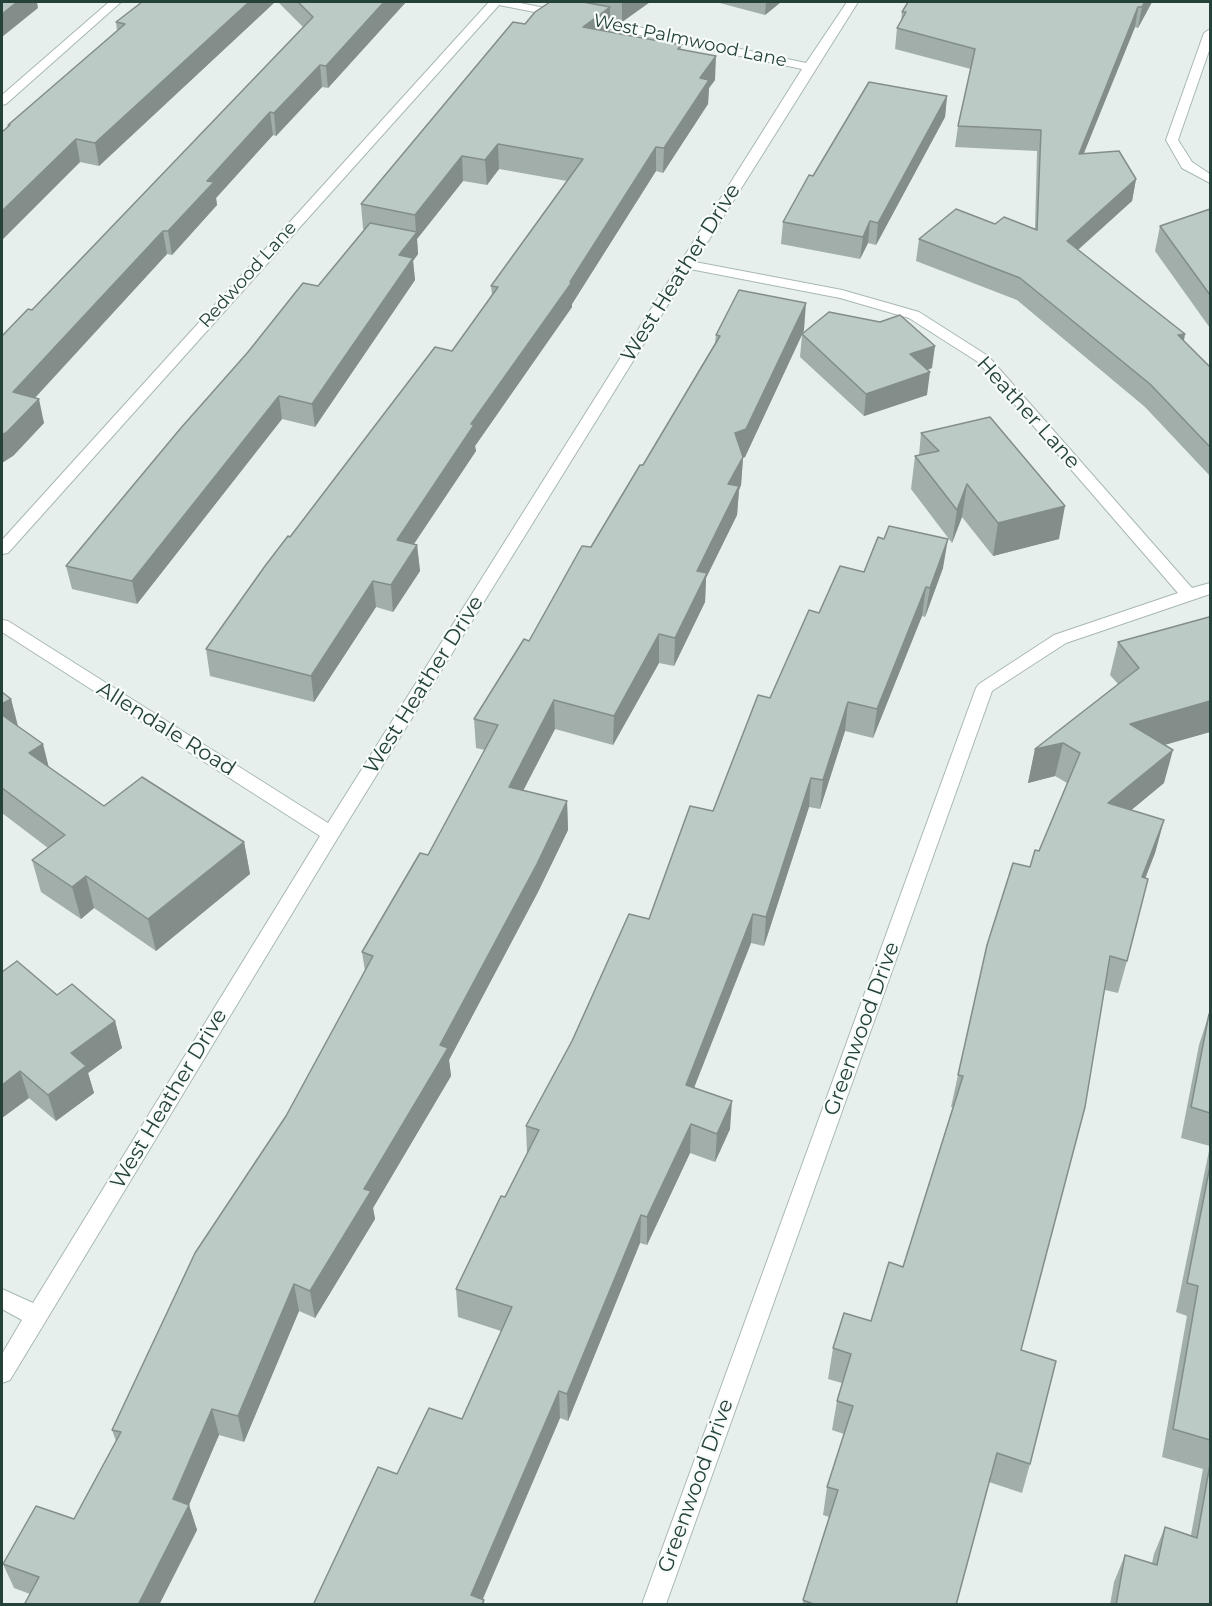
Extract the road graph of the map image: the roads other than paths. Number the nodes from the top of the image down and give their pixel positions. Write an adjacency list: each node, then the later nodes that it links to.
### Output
1 (115, 2): 7 (street)
2 (495, 2): 10 (street, Redwood Lane)
3 (500, 2): 6 (street, West Palmwood Lane)
4 (852, 2): 6 (street, West Heather Drive)
5 (1210, 33): 8 (street)
6 (809, 66): 9 (street, West Heather Drive)
7 (2, 101)
8 (1210, 179)
9 (686, 264): 12 (street, Heather Lane); 14 (street, West Heather Drive)
10 (2, 549)
11 (1210, 588): 12 (street, Greenwood Drive)
12 (1188, 594): 18 (street, Greenwood Drive)
13 (2, 625): 14 (street, Allendale Road)
14 (331, 834): 16 (street, West Heather Drive)
15 (2, 1298): 16 (street)
16 (36, 1316): 17 (street, West Heather Drive)
17 (2, 1373)
18 (654, 1605)

